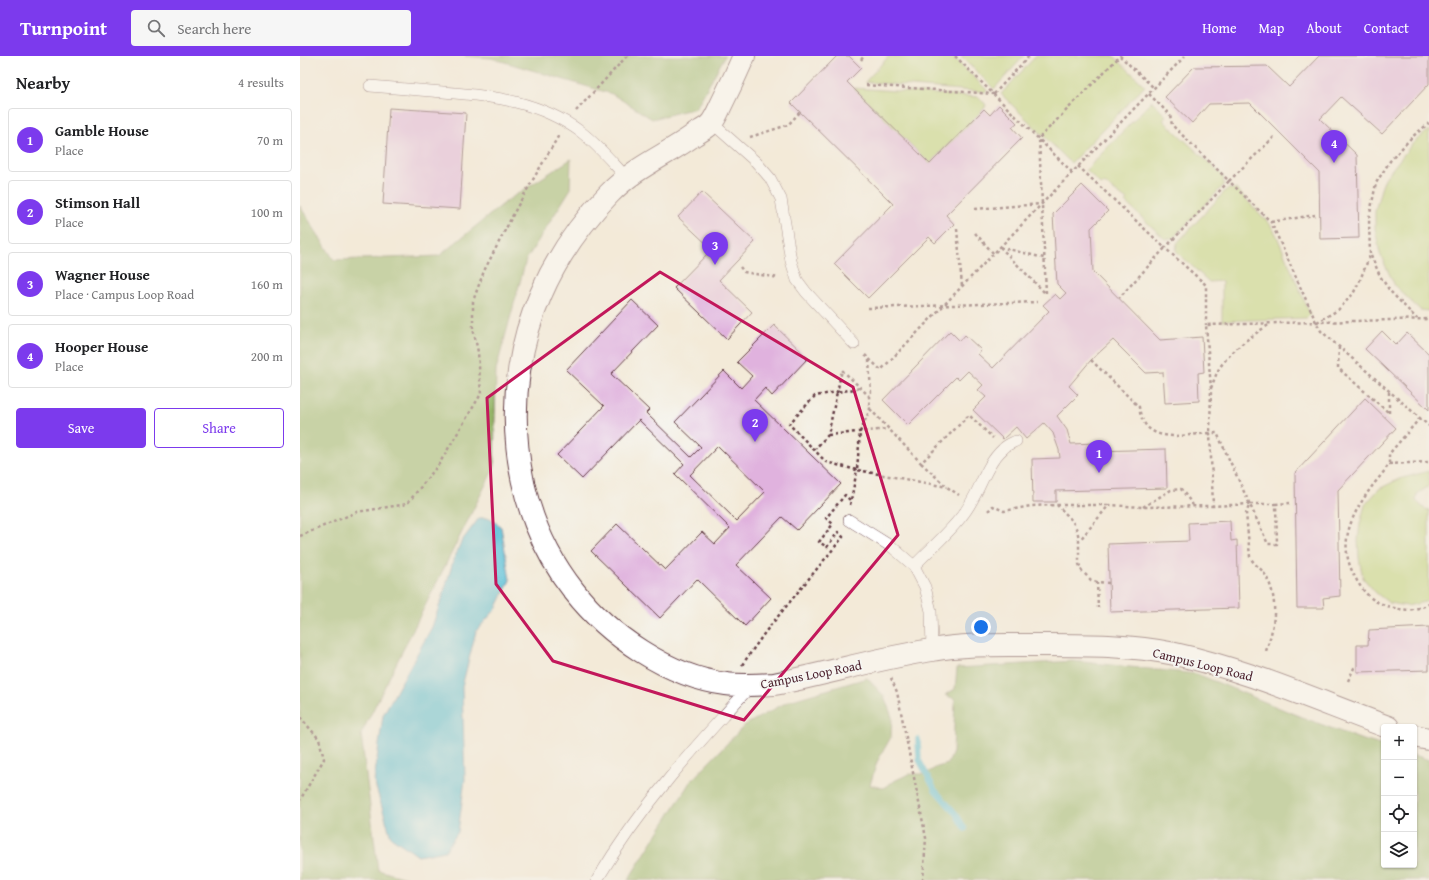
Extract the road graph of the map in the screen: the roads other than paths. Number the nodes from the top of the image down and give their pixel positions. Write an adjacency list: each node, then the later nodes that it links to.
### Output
1 (744, 56): 3 (street, Campus Loop Road)
2 (370, 86): 4 (lane)
3 (712, 123): 4 (street, Campus Loop Road); 5 (lane)
4 (626, 177): 10 (street, Campus Loop Road)
5 (854, 344)
6 (1016, 441): 8 (lane)
7 (849, 520): 8 (lane)
8 (914, 566): 9 (lane)
9 (932, 649): 10 (street, Campus Loop Road); 11 (street, Campus Loop Road)
10 (751, 685): 14 (lane)
11 (1381, 724)
12 (1417, 737): 13 (street)
13 (1429, 739)
14 (598, 880)

